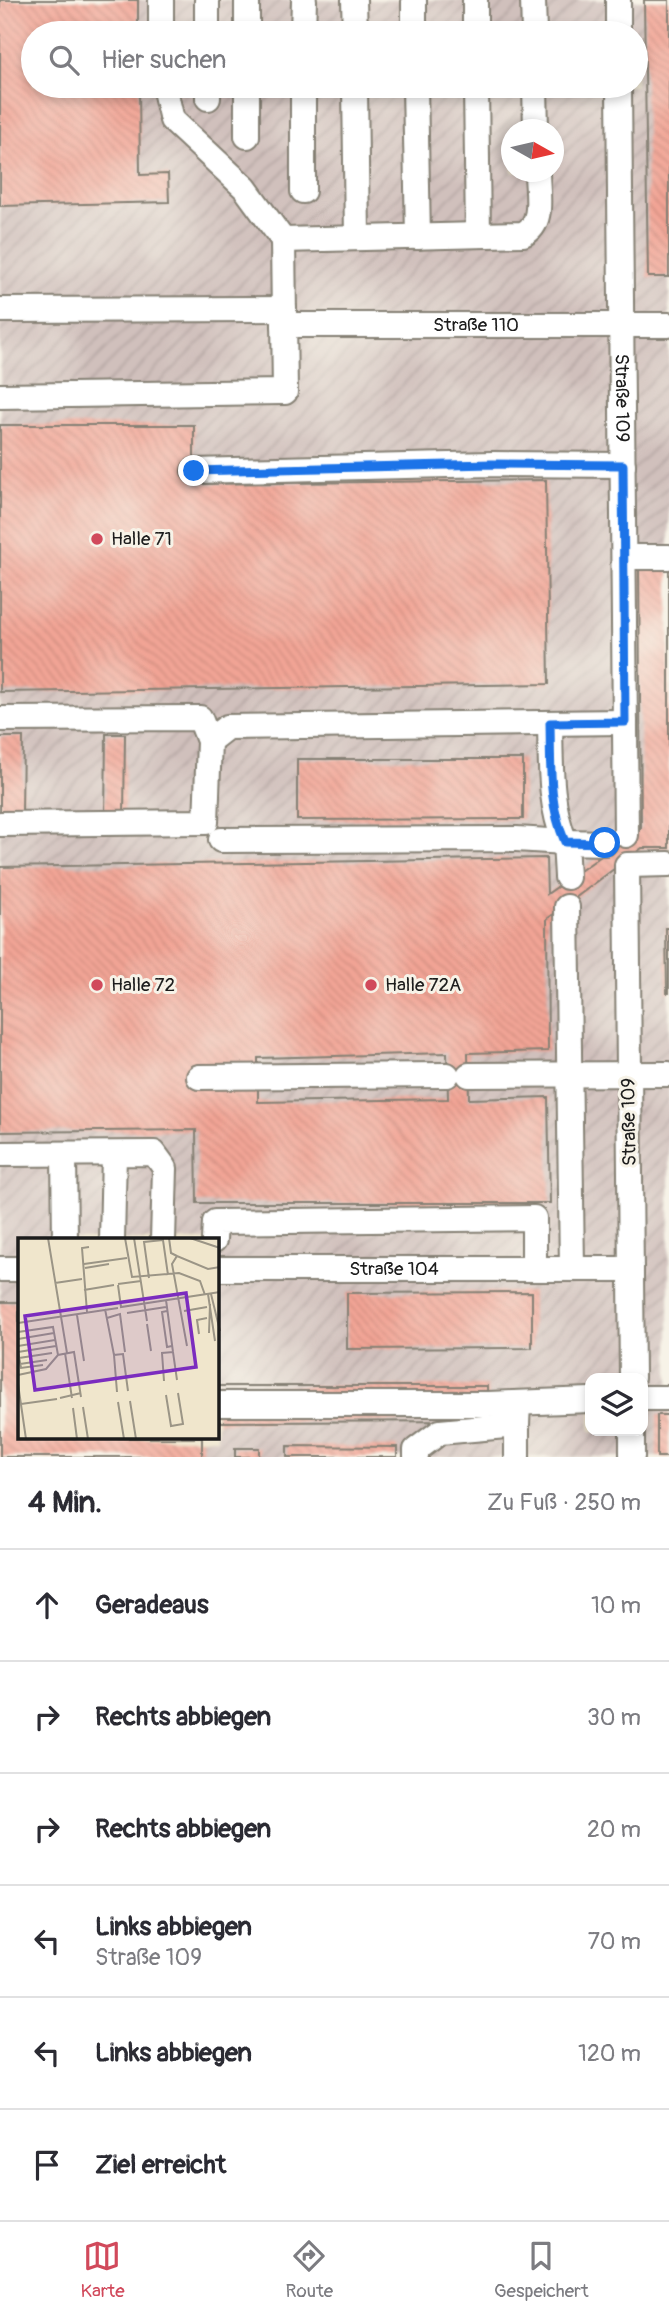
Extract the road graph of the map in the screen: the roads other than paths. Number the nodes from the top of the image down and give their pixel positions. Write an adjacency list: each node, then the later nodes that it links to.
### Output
1 (161, 0): 10 (street)
2 (207, 0): 11 (street)
3 (247, 0): 12 (street)
4 (304, 0): 13 (street)
5 (354, 0): 14 (street)
6 (414, 0): 15 (street)
7 (475, 0): 16 (street)
8 (533, 0): 17 (street)
9 (618, 0): 18 (street)
10 (161, 21)
11 (207, 21)
12 (247, 21)
13 (303, 21)
14 (355, 21)
15 (414, 21)
16 (475, 21)
17 (534, 21)
18 (618, 21)
19 (167, 98): 34 (street)
20 (247, 98): 28 (street)
21 (303, 98): 30 (street)
22 (355, 98): 33 (street)
23 (415, 98): 32 (street)
24 (476, 98): 31 (street)
25 (535, 98): 27 (street)
26 (619, 98): 37 (street, Straße 109)
27 (536, 119)
28 (247, 136)
29 (537, 182): 31 (street)
30 (303, 191)
31 (478, 236): 32 (street)
32 (418, 237): 33 (street)
33 (357, 238): 34 (street)
34 (284, 240): 36 (street)
35 (0, 310): 36 (street, Straße 110)
36 (284, 317): 37 (street, Straße 110); 39 (street)
37 (621, 325): 38 (street, Straße 110); 40 (street, Straße 109)
38 (669, 325)
39 (0, 396)
40 (623, 465): 41 (street); 42 (street, Straße 109)
41 (194, 471)
42 (624, 557): 43 (street); 45 (street, Straße 109)
43 (669, 557)
44 (0, 719): 47 (street)
45 (625, 722): 46 (street); 50 (street, Straße 109)
46 (550, 723): 47 (street); 50 (street)
47 (209, 741): 48 (street)
48 (0, 824)
49 (221, 840): 50 (street)
50 (565, 842): 52 (street)
51 (669, 864): 55 (street, Straße 109)
52 (567, 877)
53 (567, 907): 54 (street)
54 (570, 1074): 55 (street); 57 (street); 65 (street)
55 (629, 1074): 56 (street); 70 (street, Straße 109)
56 (669, 1074)
57 (199, 1077)
58 (0, 1154): 59 (street)
59 (64, 1154): 60 (street); 61 (street)
60 (114, 1154): 62 (street); 63 (street)
61 (65, 1238)
62 (112, 1238)
63 (163, 1238)
64 (214, 1238): 69 (street)
65 (572, 1268): 69 (street, Straße 104); 70 (street, Straße 104)
66 (0, 1269): 67 (street)
67 (18, 1269)
68 (219, 1269): 69 (street, Straße 104)
69 (534, 1269)
70 (631, 1269): 71 (street, Straße 109)
71 (632, 1373)
72 (648, 1398): 73 (street)
73 (669, 1398)
74 (585, 1401): 76 (street)
75 (219, 1404): 76 (street)
76 (517, 1414): 78 (street); 79 (street)
77 (632, 1436): 80 (street)
78 (416, 1457)
79 (517, 1457)
80 (632, 1457)

